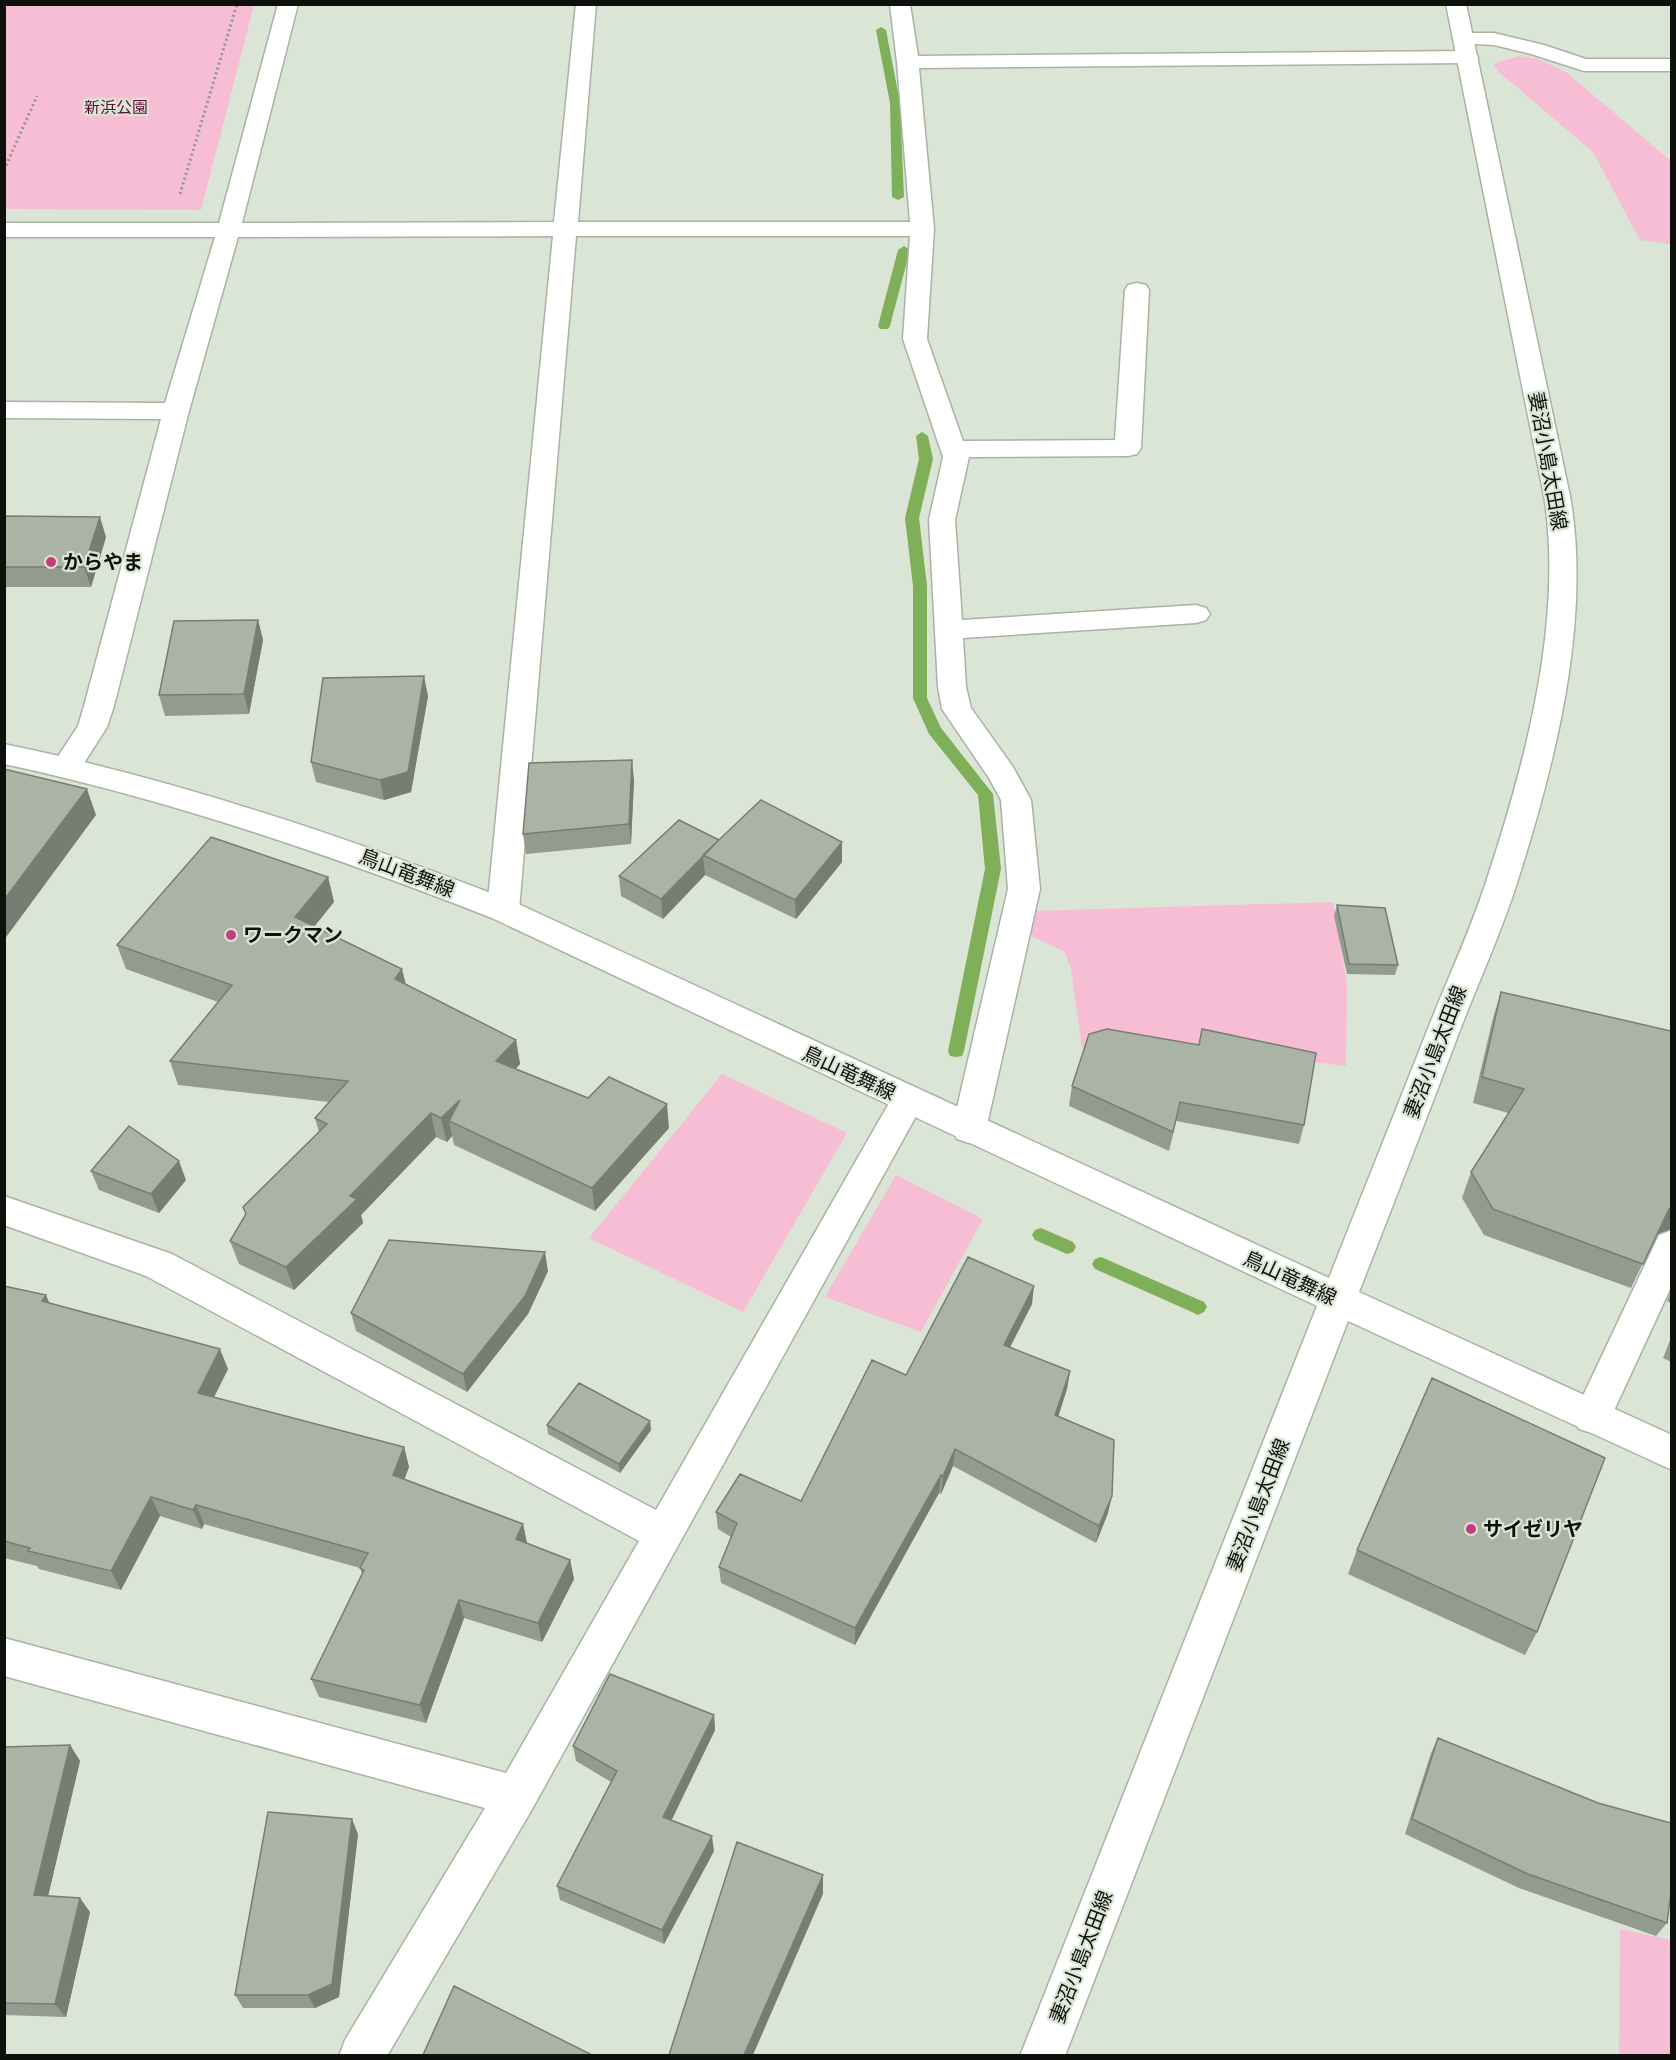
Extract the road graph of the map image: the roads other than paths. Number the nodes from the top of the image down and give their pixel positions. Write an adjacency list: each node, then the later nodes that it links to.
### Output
1 (288, 4): 10 (street)
2 (586, 4): 11 (street)
3 (900, 4): 6 (street)
4 (1456, 4): 5 (street, 妻沼小島太田線)
5 (1465, 48): 6 (street); 7 (street); 25 (street, 妻沼小島太田線)
6 (908, 62): 8 (street)
7 (1671, 65)
8 (922, 229): 11 (street); 15 (street)
9 (4, 230): 10 (street)
10 (228, 231): 11 (street); 14 (street)
11 (566, 231): 20 (street)
12 (1137, 290): 15 (street)
13 (4, 410): 14 (street)
14 (176, 411): 19 (street)
15 (953, 449): 17 (street)
16 (1196, 614): 17 (street)
17 (948, 630): 22 (street)
18 (4, 754): 19 (street, 鳥山竜舞線)
19 (66, 767): 20 (street, 鳥山竜舞線)
20 (503, 910): 21 (street, 鳥山竜舞線)
21 (908, 1100): 22 (street, 鳥山竜舞線); 28 (street)
22 (969, 1129): 25 (street, 鳥山竜舞線)
23 (4, 1210): 28 (street)
24 (1671, 1245): 26 (street)
25 (1339, 1301): 26 (street, 鳥山竜舞線); 32 (street, 妻沼小島太田線)
26 (1592, 1417): 27 (street, 鳥山竜舞線)
27 (1671, 1453)
28 (663, 1534): 30 (street)
29 (4, 1657): 30 (street)
30 (516, 1796): 31 (street)
31 (361, 2055)
32 (1042, 2055)

